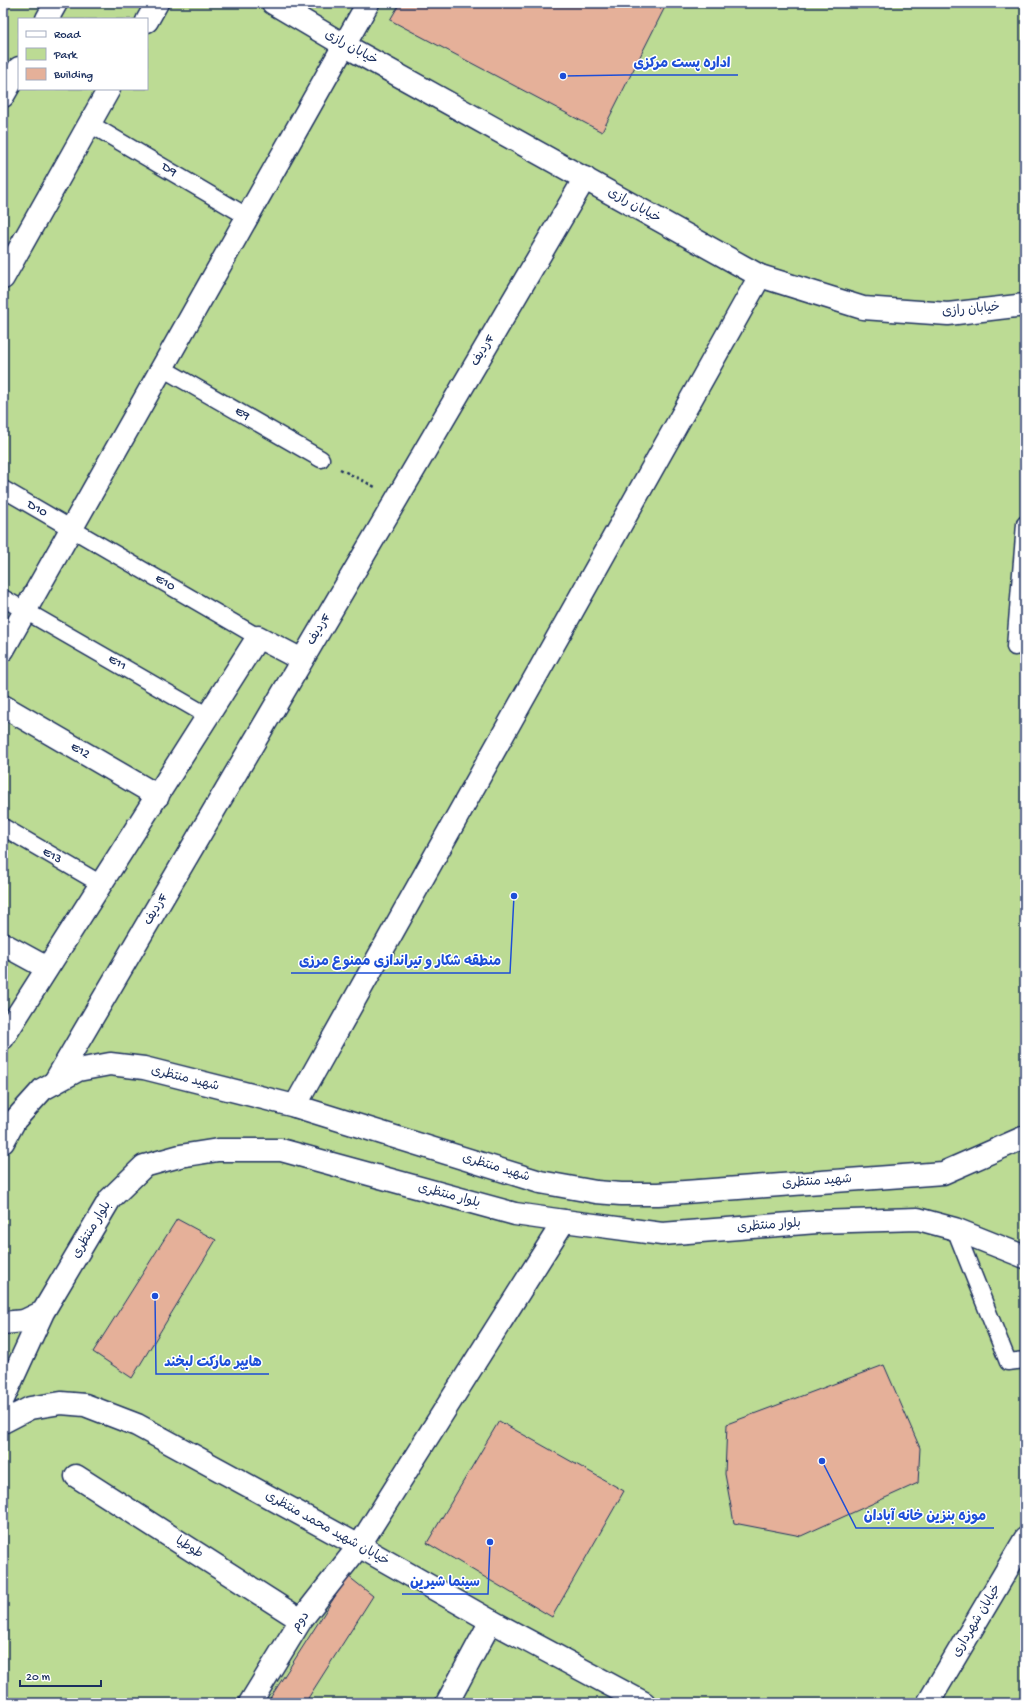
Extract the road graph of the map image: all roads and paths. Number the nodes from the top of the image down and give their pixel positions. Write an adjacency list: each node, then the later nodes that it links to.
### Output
1 (56, 3): 5 (street)
2 (157, 3): 6 (street)
3 (272, 3): 7 (street, خیابان رازی)
4 (368, 3): 7 (street)
5 (48, 18)
6 (148, 19)
7 (344, 45): 12 (street, خیابان رازی); 13 (street)
8 (18, 70): 10 (street)
9 (108, 90): 11 (street)
10 (3, 96)
11 (90, 124): 13 (lane, D9); 15 (street)
12 (585, 178): 14 (street, خیابان رازی); 20 (street, ردیفF)
13 (248, 217): 17 (street)
14 (760, 276): 16 (street, خیابان رازی); 38 (street)
15 (3, 278)
16 (1025, 305)
17 (162, 368): 18 (lane, E9); 22 (street)
18 (321, 459): 20 (path)
19 (3, 489): 22 (lane, D10)
20 (397, 498): 28 (street, ردیفF)
21 (1025, 524): 26 (lane)
22 (72, 529): 24 (street); 25 (lane, E10)
23 (3, 598): 24 (lane, E11)
24 (25, 611): 27 (street); 30 (lane, E11)
25 (258, 637): 28 (street); 30 (street)
26 (1015, 647)
27 (3, 650)
28 (302, 660): 37 (street, ردیفF)
29 (3, 706): 31 (street, E12)
30 (208, 716): 31 (street)
31 (158, 796): 33 (street)
32 (3, 827): 33 (lane, E13)
33 (101, 884): 35 (street)
34 (3, 944): 35 (street)
35 (47, 968): 36 (street)
36 (3, 1038)
37 (54, 1083): 38 (street, شهید منتظری); 40 (street, شهید منتظری)
38 (295, 1106): 39 (street, شهید منتظری)
39 (1025, 1137)
40 (3, 1142)
41 (564, 1221): 42 (street, بلوار منتظری); 44 (street, بلوار منتظری); 51 (street, دوم)
42 (955, 1229): 43 (street, بلوار منتظری); 46 (lane)
43 (1025, 1257)
44 (43, 1312): 45 (street); 47 (street, بلوار منتظری)
45 (3, 1323)
46 (1025, 1360)
47 (3, 1399)
48 (3, 1422): 51 (street, خیابان شهید محمد منتظری)
49 (76, 1476): 52 (street, طوطیا)
50 (1025, 1540): 57 (street, خیابان شهرداری)
51 (359, 1546): 52 (street, دوم); 53 (street, خیابان شهید محمد منتظری)
52 (302, 1620): 54 (street, دوم)
53 (492, 1621): 55 (street); 56 (street, خیابان شهید محمد منتظری)
54 (250, 1703)
55 (448, 1703)
56 (644, 1703)
57 (928, 1703)

